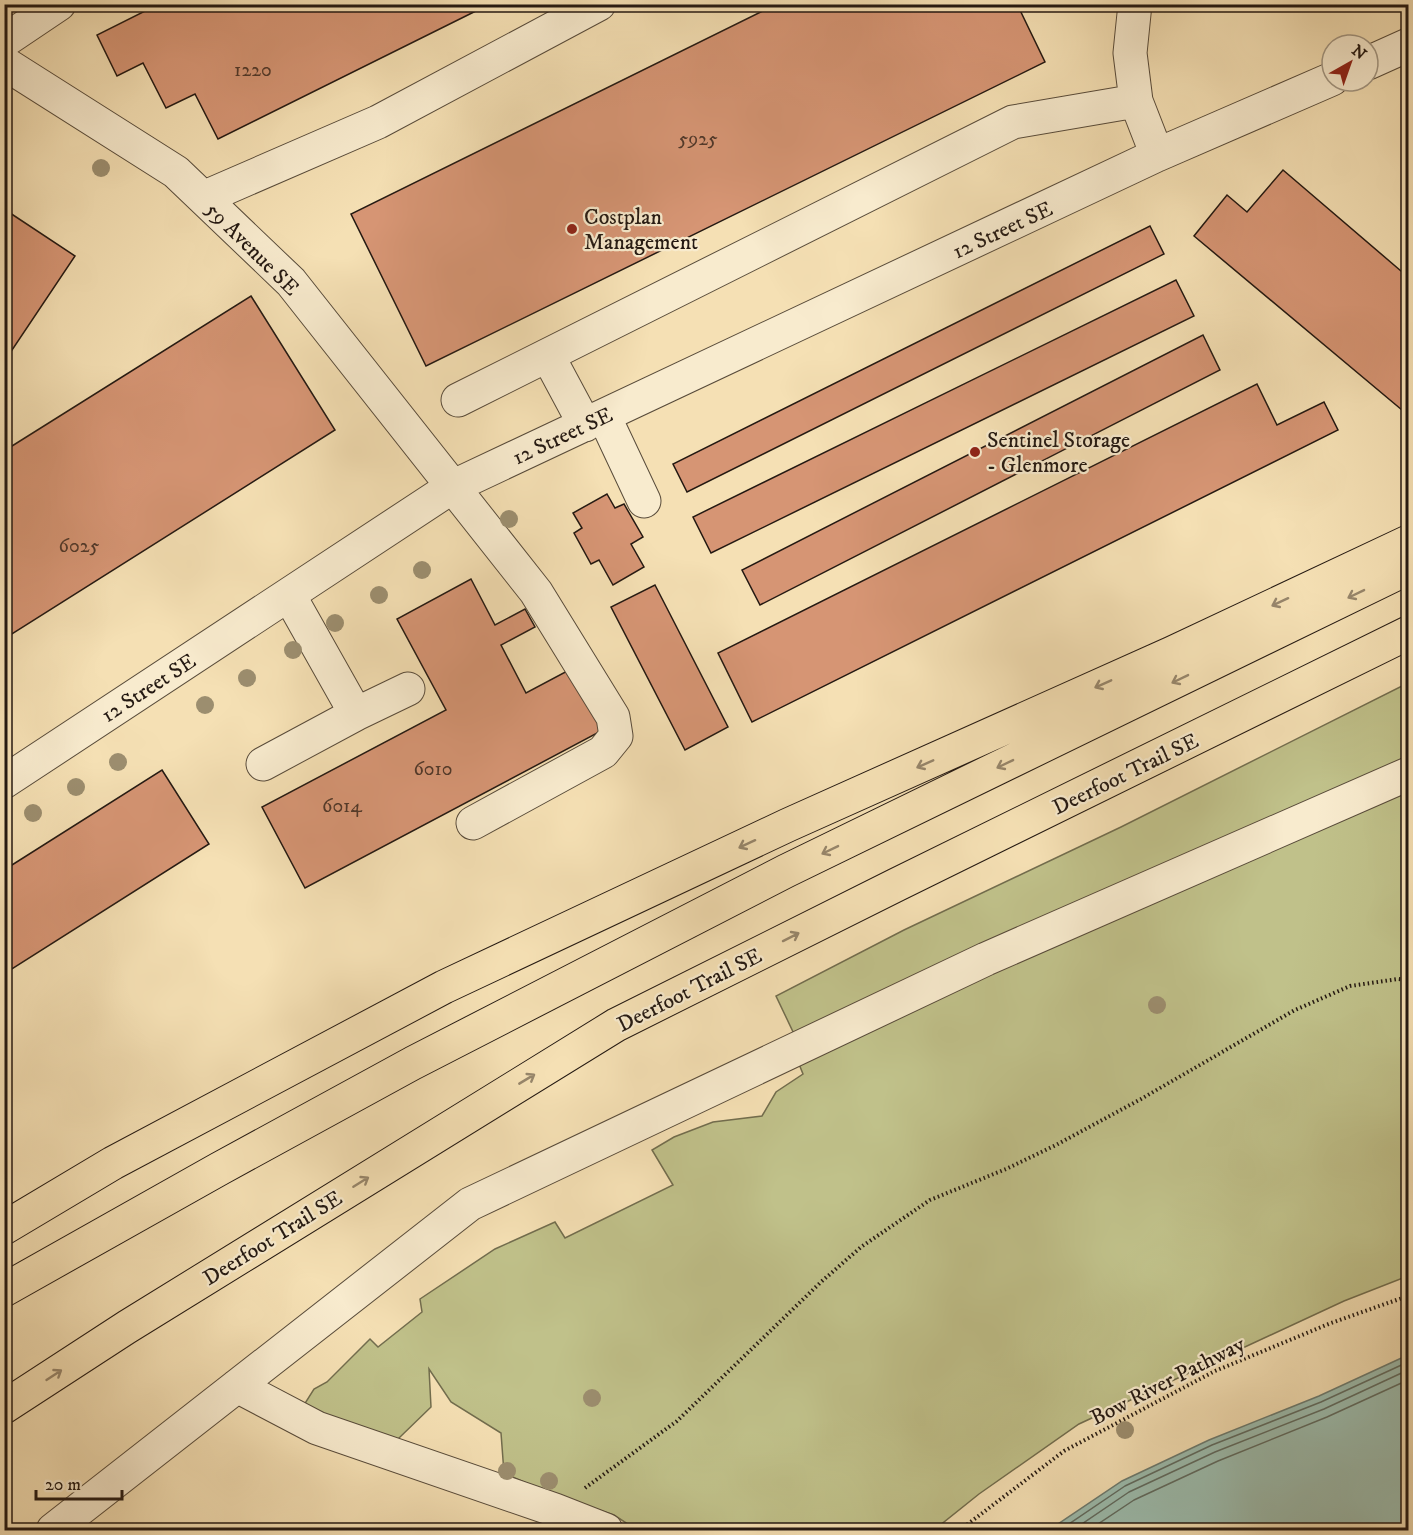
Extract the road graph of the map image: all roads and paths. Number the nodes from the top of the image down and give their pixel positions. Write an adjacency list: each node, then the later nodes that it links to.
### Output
1 (599, 4): 11 (street)
2 (1135, 4): 9 (street)
3 (53, 6): 4 (street)
4 (4, 41)
5 (1408, 45): 6 (street)
6 (1380, 58)
7 (4, 63): 11 (street, 59 Avenue SE)
8 (1320, 84): 10 (street, 12 Street SE)
9 (1136, 101): 10 (street); 12 (street)
10 (1158, 155): 14 (street, 12 Street SE)
11 (203, 198): 15 (street, 59 Avenue SE)
12 (548, 356): 13 (street); 14 (street)
13 (458, 400)
14 (595, 420): 15 (street, 12 Street SE); 16 (street)
15 (452, 487): 19 (street, 12 Street SE); 26 (street, 59 Avenue SE)
16 (644, 501)
17 (1408, 542): 28 (highway, one-way to 28)
18 (1408, 568): 29 (highway, one-way to 29)
19 (288, 595): 22 (street); 25 (street, 12 Street SE)
20 (1408, 633): 32 (highway, Deerfoot Trail SE, one-way to 20)
21 (408, 689): 22 (street)
22 (356, 714): 23 (street)
23 (263, 764)
24 (1408, 774): 31 (street)
25 (4, 782)
26 (473, 823)
27 (1408, 980): 33 (path)
28 (4, 1228)
29 (4, 1290)
30 (1408, 1296): 36 (path, Bow River Pathway)
31 (237, 1386): 33 (street); 34 (street)
32 (4, 1407)
33 (555, 1510): 35 (street)
34 (53, 1530)
35 (606, 1530)
36 (960, 1530)

